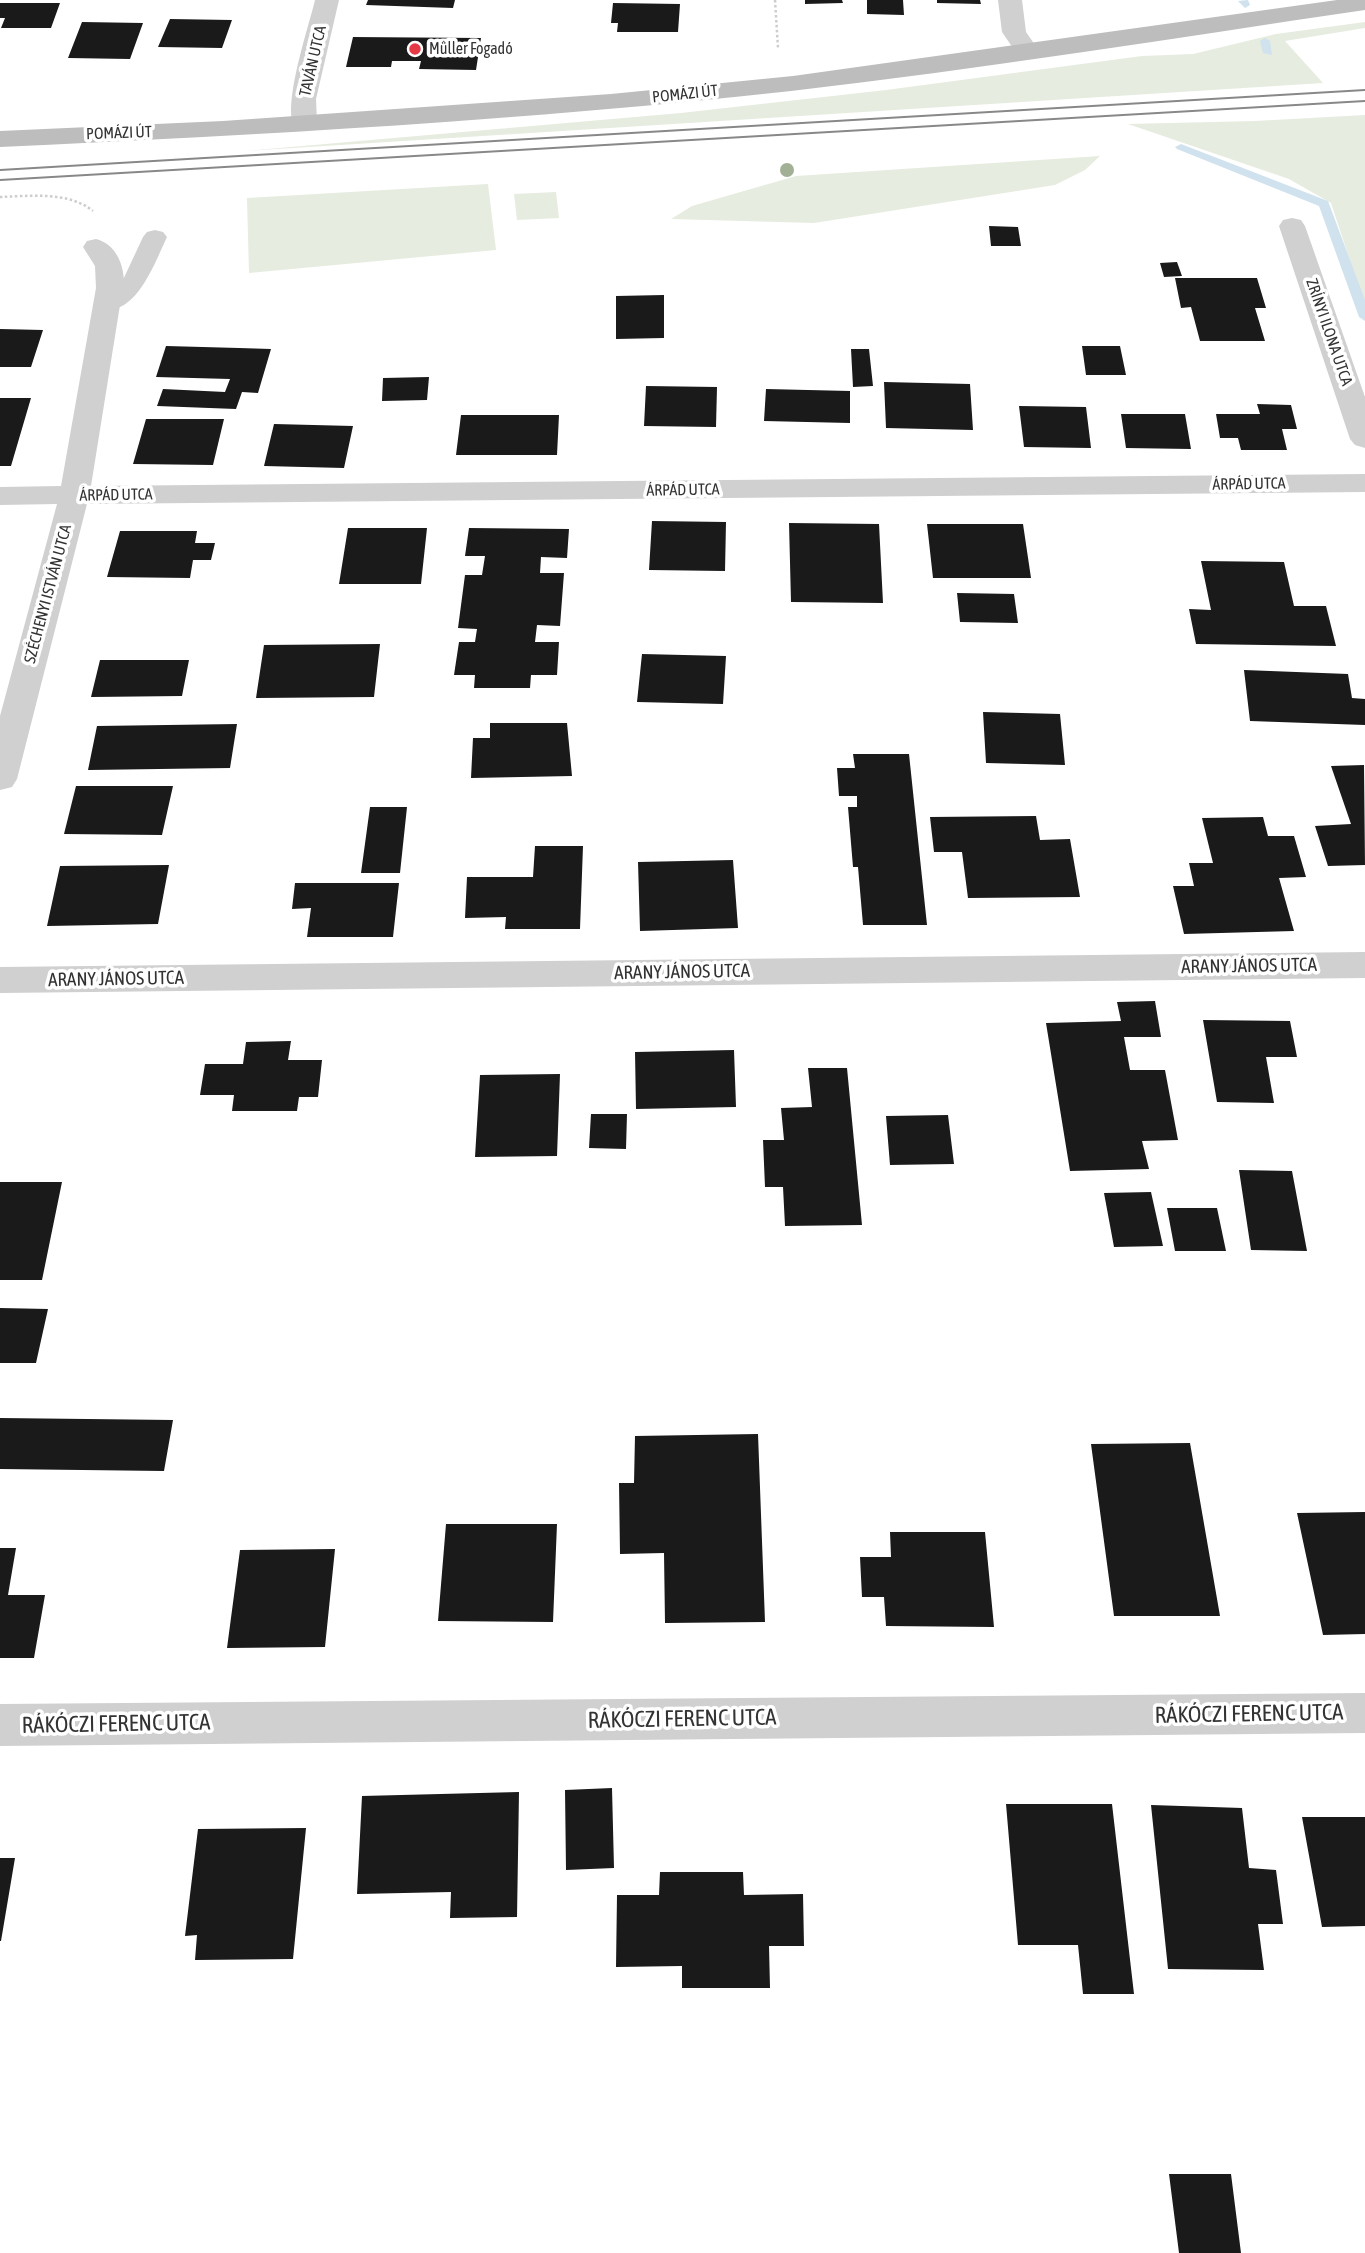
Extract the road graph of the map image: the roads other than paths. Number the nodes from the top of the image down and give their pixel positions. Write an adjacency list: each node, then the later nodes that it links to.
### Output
1 (327, 0): 5 (street, TAVÁN UTCA)
2 (1010, 0): 4 (street)
3 (1365, 3): 4 (main road, POMÁZI ÚT)
4 (1028, 52): 5 (main road, POMÁZI ÚT)
5 (304, 123): 6 (main road, POMÁZI ÚT)
6 (0, 139)
7 (1292, 226): 11 (street, ZRÍNYI ILONA UTCA)
8 (155, 237): 10 (lane)
9 (96, 247): 10 (street, SZÉCHENYI ISTVÁN UTCA)
10 (108, 304): 14 (street, SZÉCHENYI ISTVÁN UTCA)
11 (1365, 439)
12 (1365, 483): 14 (street, ÁRPÁD UTCA)
13 (0, 496): 14 (street, ÁRPÁD UTCA)
14 (74, 496): 15 (street, SZÉCHENYI ISTVÁN UTCA)
15 (0, 779)
16 (1365, 965): 17 (street, ARANY JÁNOS UTCA)
17 (0, 980)
18 (1365, 1713): 19 (street, RÁKÓCZI FERENC UTCA)
19 (0, 1725)

